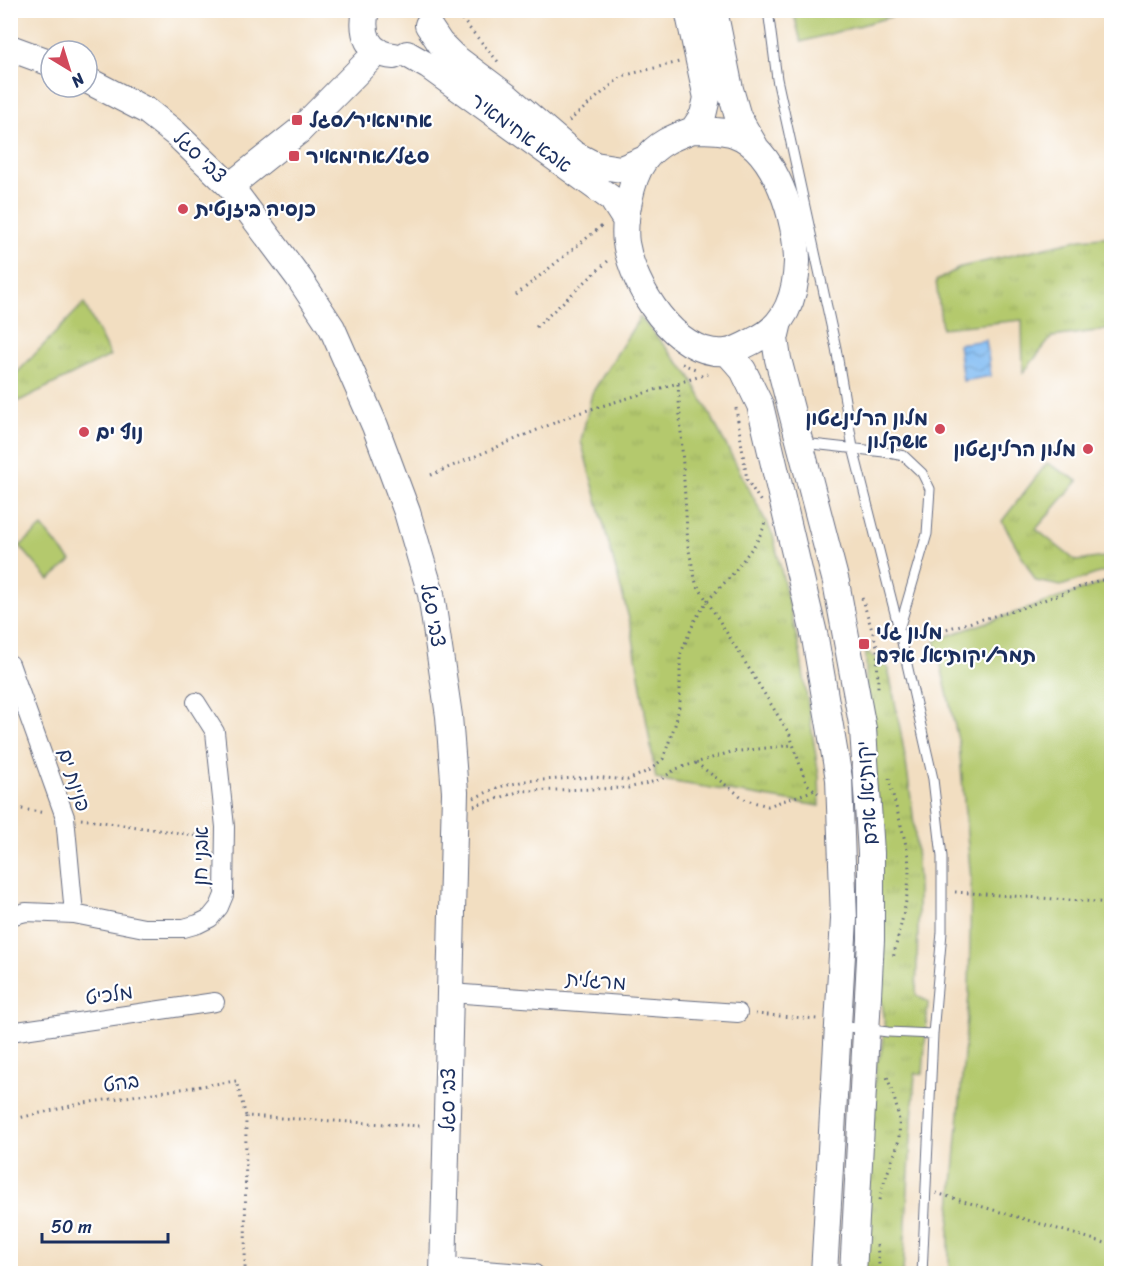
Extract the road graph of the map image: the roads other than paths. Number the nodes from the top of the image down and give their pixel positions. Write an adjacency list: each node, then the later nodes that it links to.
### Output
1 (366, 10): 7 (main road)
2 (714, 10): 12 (main road)
3 (768, 10): 19 (lane)
4 (687, 12): 11 (main road)
5 (426, 18): 8 (main road); 13 (main road, אבא אחימאיר)
6 (10, 48): 9 (main road)
7 (378, 51): 8 (main road); 14 (main road)
8 (407, 54): 15 (main road, אבא אחימאיר)
9 (39, 59)
10 (99, 86): 14 (main road, צבי סגל)
11 (693, 130): 12 (main road); 13 (main road)
12 (757, 149): 16 (main road)
13 (645, 159): 15 (main road)
14 (230, 186): 25 (main road, צבי סגל)
15 (626, 221): 17 (main road)
16 (779, 322): 17 (main road); 18 (main road, יקותיאל אדם)
17 (727, 352): 28 (main road, יקותיאל אדם)
18 (799, 443): 19 (lane); 29 (main road, יקותיאל אדם)
19 (853, 448): 20 (lane); 20 (lane)
20 (899, 628): 31 (lane)
21 (10, 664): 23 (street, פנינת ים)
22 (196, 702): 23 (street, אבני חן)
23 (74, 914): 24 (street, אבני חן)
24 (10, 916)
25 (450, 993): 27 (street, מרגלית); 32 (main road, צבי סגל)
26 (215, 1002): 30 (street, מלכיט)
27 (738, 1013)
28 (830, 1023): 29 (lane); 34 (main road, יקותיאל אדם)
29 (866, 1029): 31 (lane); 35 (main road, יקותיאל אדם)
30 (10, 1032)
31 (933, 1034): 36 (lane)
32 (443, 1270): 33 (street)
33 (535, 1274)
34 (824, 1274)
35 (853, 1274)
36 (922, 1274)

